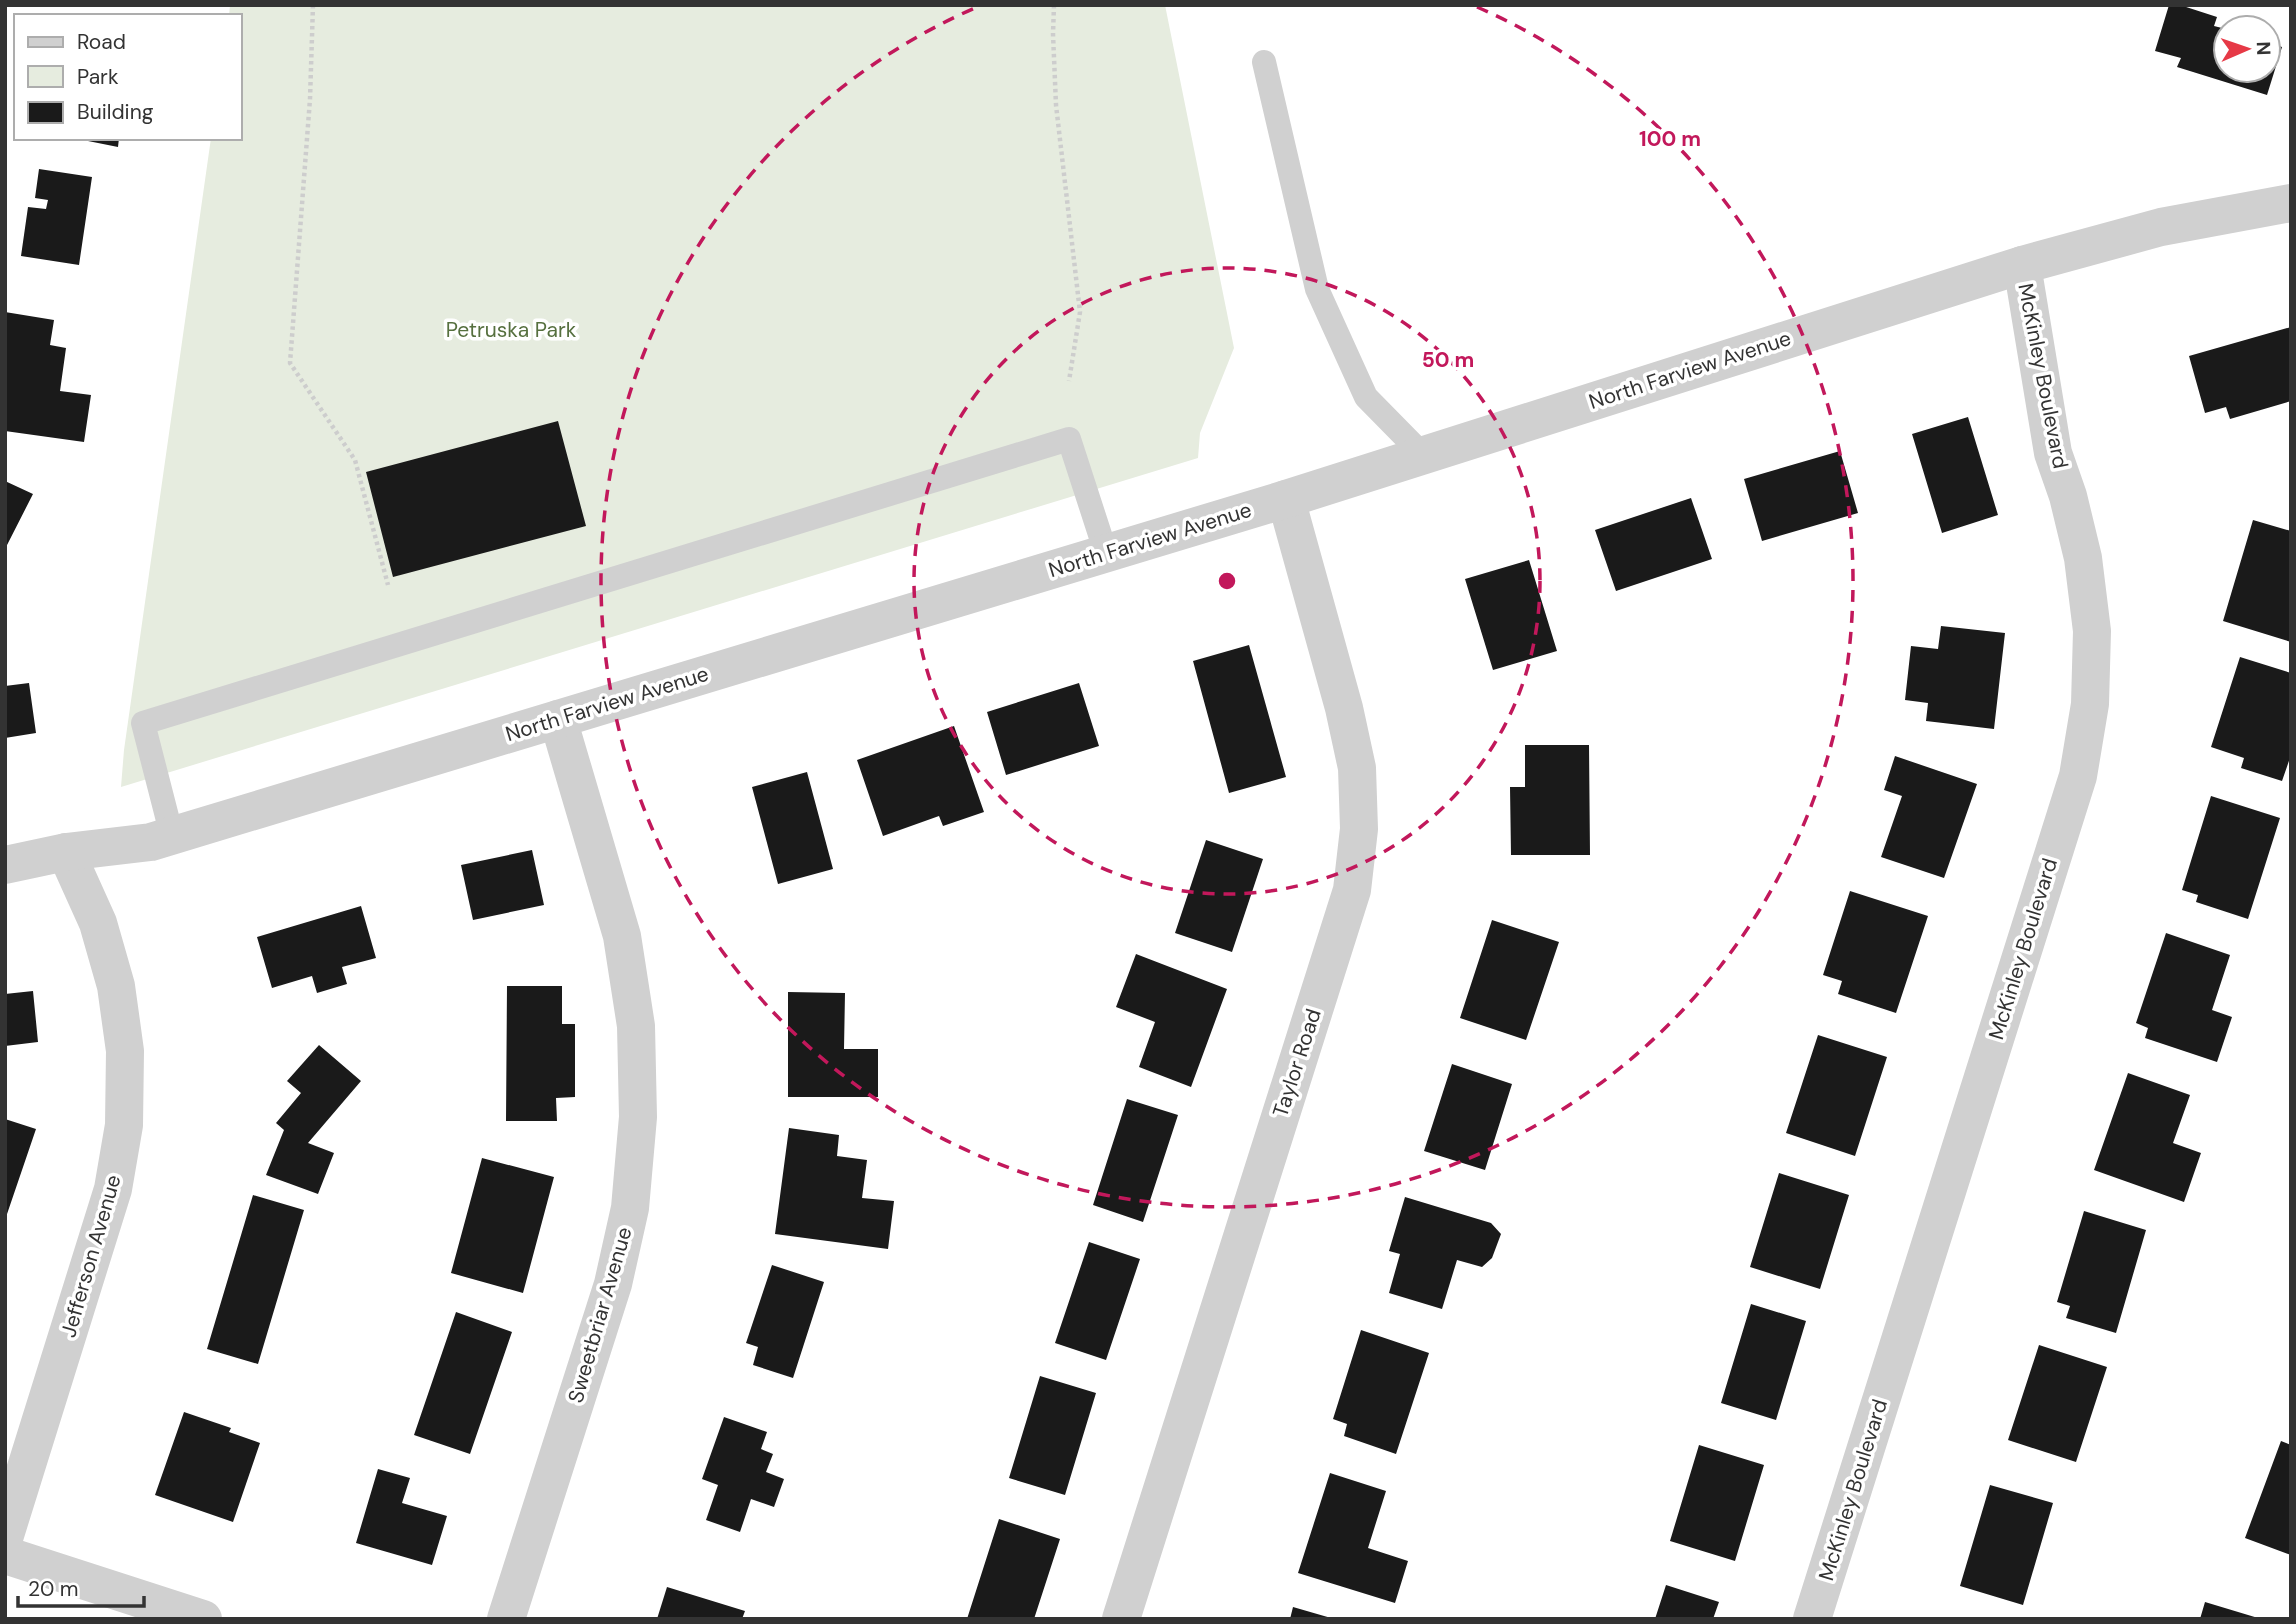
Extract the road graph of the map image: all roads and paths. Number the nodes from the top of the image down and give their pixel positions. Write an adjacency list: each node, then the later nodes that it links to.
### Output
1 (313, 5): 10 (path)
2 (1054, 5): 6 (path)
3 (1264, 62): 7 (lane)
4 (2291, 203): 5 (street, North Farview Avenue)
5 (2022, 265): 7 (street, North Farview Avenue); 20 (street, McKinley Boulevard)
6 (1069, 381)
7 (1423, 455): 8 (street, North Farview Avenue)
8 (1286, 499): 9 (street, North Farview Avenue); 19 (street, Taylor Road)
9 (1106, 553): 11 (street, North Farview Avenue); 12 (lane)
10 (388, 585)
11 (558, 719): 12 (street, North Farview Avenue); 18 (street, Sweetbriar Avenue)
12 (172, 836): 13 (street, North Farview Avenue)
13 (66, 852): 14 (street, North Farview Avenue); 15 (street, Jefferson Avenue)
14 (5, 865)
15 (5, 1535)
16 (5, 1555): 17 (street)
17 (203, 1619)
18 (506, 1619)
19 (1121, 1619)
20 (1812, 1619)

